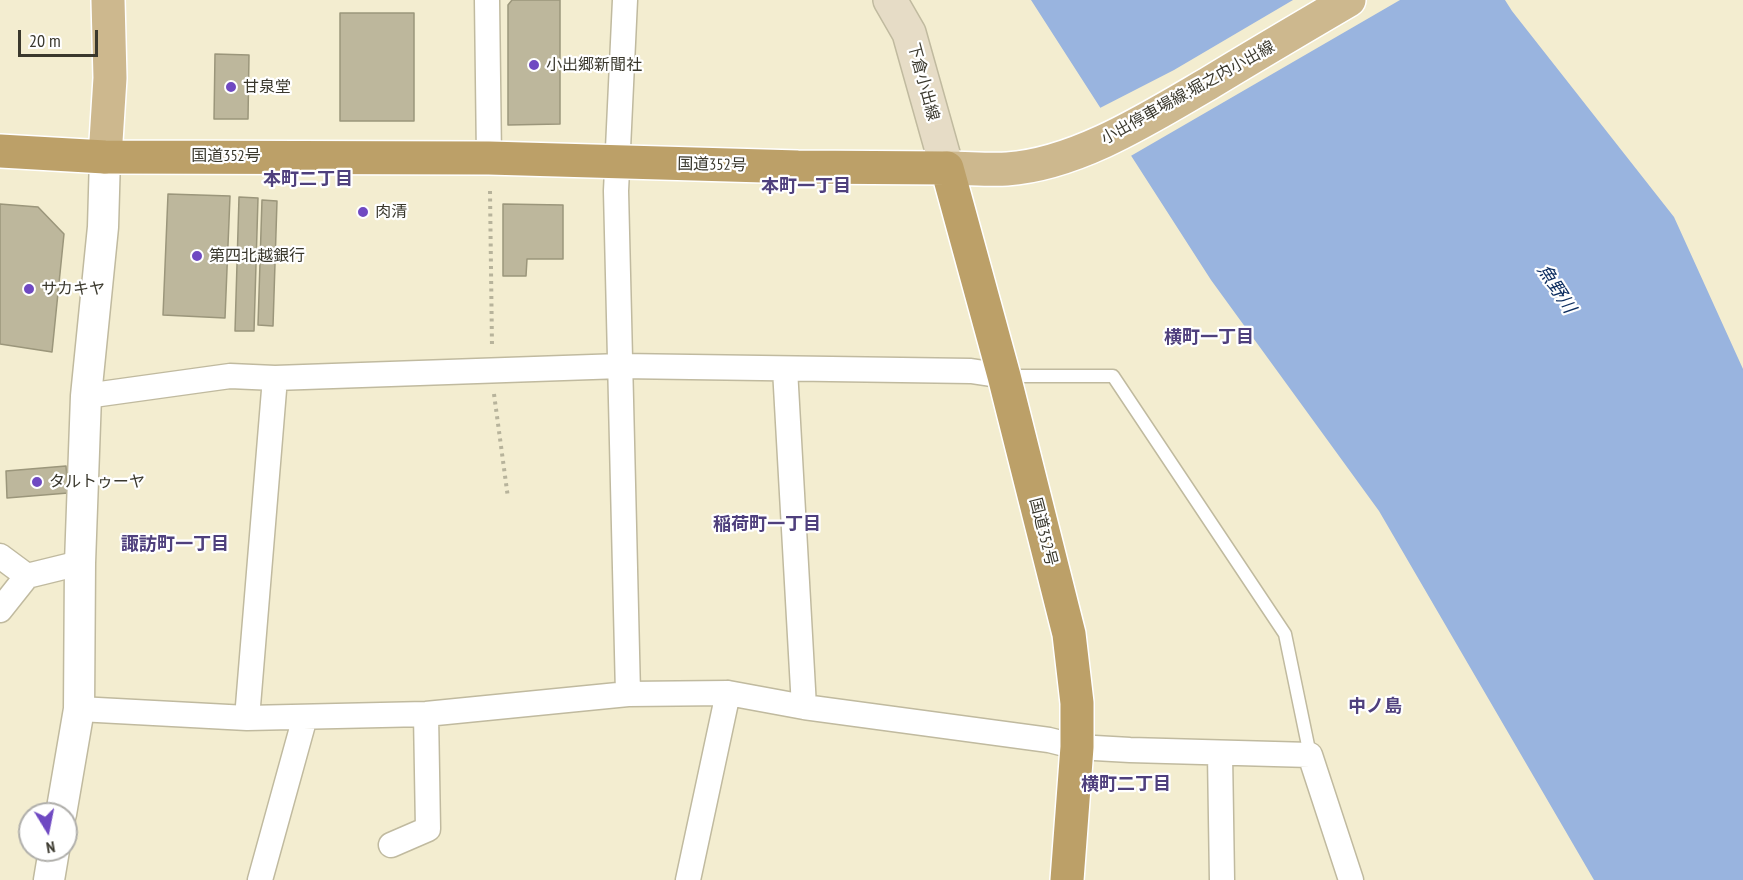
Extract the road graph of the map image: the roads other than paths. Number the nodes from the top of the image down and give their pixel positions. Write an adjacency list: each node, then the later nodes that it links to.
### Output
1 (108, 0): 7 (main road)
2 (487, 0): 8 (street)
3 (625, 0): 9 (street)
4 (890, 0): 10 (main road, 下倉小出線)
5 (1349, 0): 10 (main road, 小出停車場線;堀之内小出線)
6 (0, 151): 7 (highway, 国道352号)
7 (105, 156): 8 (highway, 国道352号); 15 (street)
8 (489, 158): 9 (highway, 国道352号)
9 (616, 162): 10 (highway, 国道352号); 11 (street)
10 (947, 168): 13 (highway, 国道352号)
11 (621, 366): 12 (street); 14 (street); 21 (street)
12 (785, 369): 13 (street); 22 (street)
13 (1004, 376): 27 (highway, 国道352号); 29 (lane)
14 (275, 378): 15 (street); 26 (street)
15 (86, 396): 17 (street)
16 (0, 556): 18 (street)
17 (80, 563): 18 (street); 23 (street)
18 (27, 576): 19 (street)
19 (0, 610)
20 (728, 693): 21 (street); 22 (street); 35 (street)
21 (628, 694): 24 (street)
22 (804, 707): 27 (street)
23 (79, 709): 26 (street); 30 (street)
24 (426, 714): 25 (street); 31 (street)
25 (305, 717): 26 (street); 34 (street)
26 (247, 718)
27 (1077, 747): 28 (street); 36 (highway, 国道352号)
28 (1220, 754): 29 (street); 37 (street)
29 (1310, 755): 38 (street)
30 (63, 802)
31 (391, 845)
32 (52, 862): 33 (street)
33 (49, 880)
34 (260, 880)
35 (688, 880)
36 (1067, 880)
37 (1222, 880)
38 (1351, 880)

